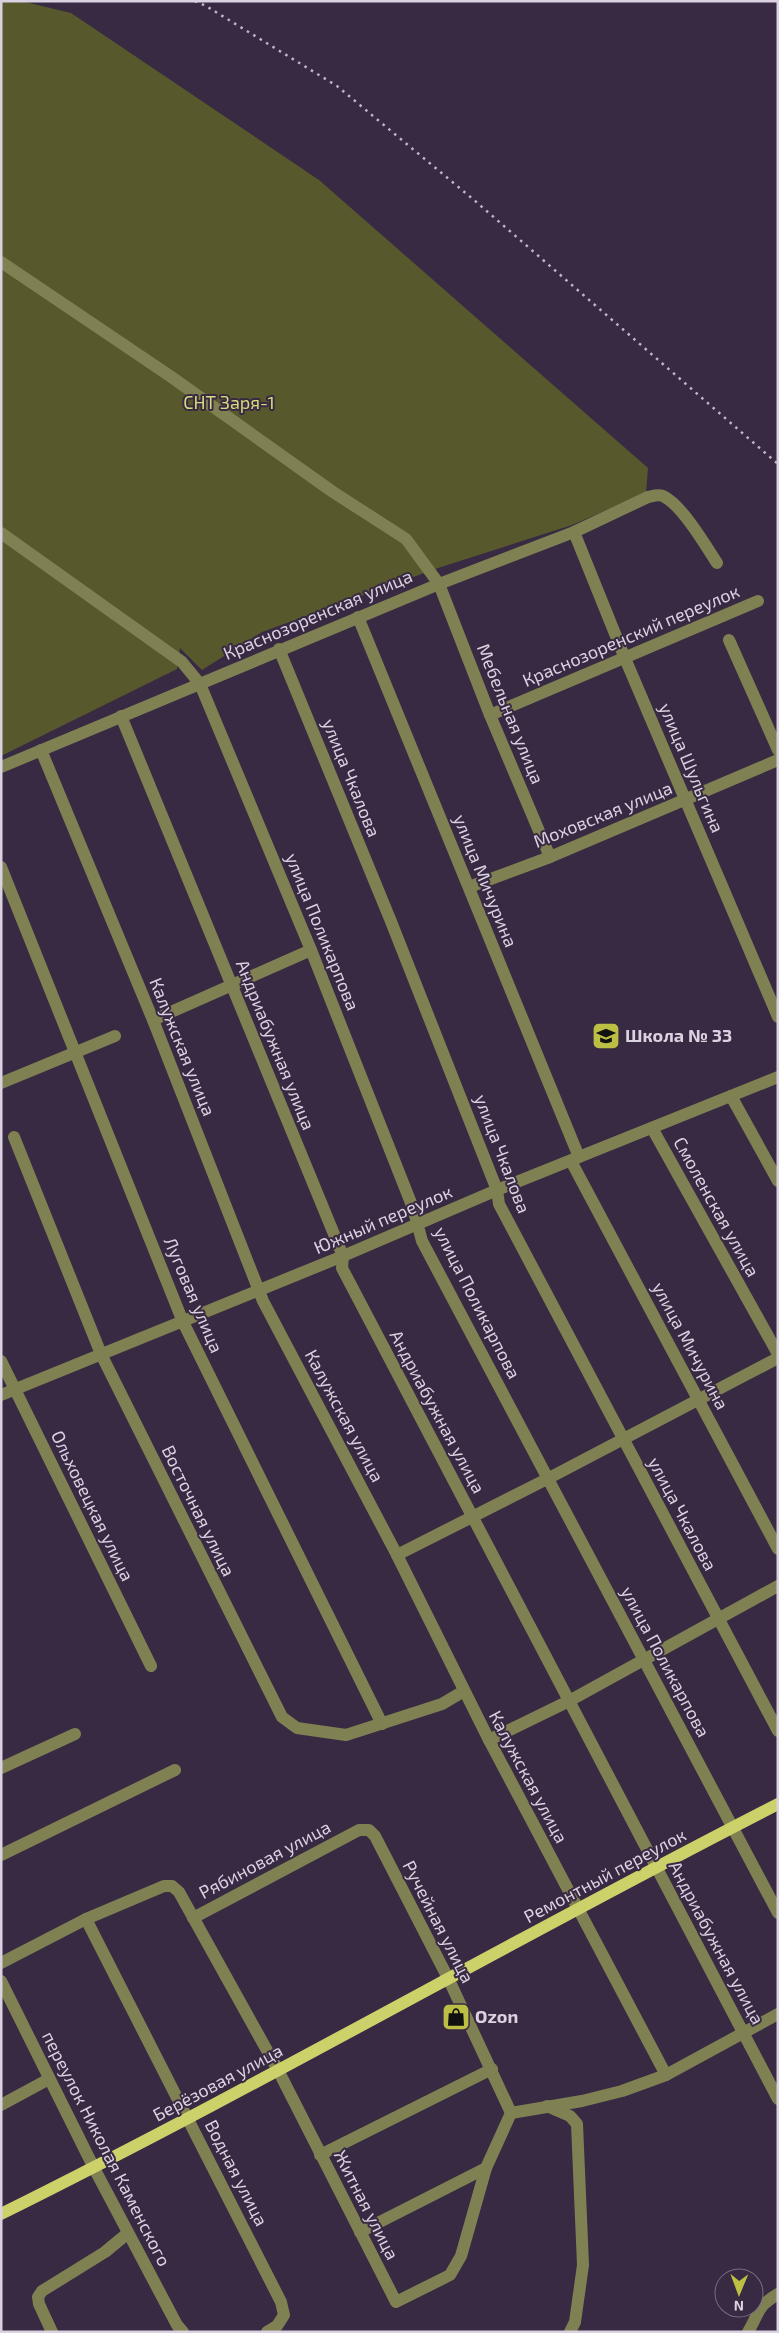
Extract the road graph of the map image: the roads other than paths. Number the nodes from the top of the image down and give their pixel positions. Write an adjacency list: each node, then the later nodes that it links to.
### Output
1 (1, 262): 5 (street, Мебельная улица)
2 (574, 532): 4 (street, Краснозоренская улица); 5 (street, Краснозоренская улица); 10 (street, улица Шульгина)
3 (1, 533): 11 (street, улица Поликарпова)
4 (717, 563)
5 (439, 584): 7 (street, Краснозоренская улица); 13 (street, Мебельная улица)
6 (758, 601): 10 (street, Краснозоренский переулок)
7 (358, 617): 9 (street, Краснозоренская улица); 21 (street, улица Мичурина)
8 (729, 640): 15 (street)
9 (279, 649): 11 (street, Краснозоренская улица); 35 (street, улица Чкалова)
10 (624, 656): 13 (street, Краснозоренский переулок); 18 (street, улица Шульгина)
11 (200, 684): 12 (street, Краснозоренская улица); 22 (street, улица Поликарпова)
12 (121, 716): 14 (street, Краснозоренская улица); 23 (street, Андриабужная улица)
13 (490, 716): 19 (street, Мебельная улица)
14 (41, 750): 17 (street, Краснозоренская улица); 25 (street, Калужская улица)
15 (778, 750)
16 (778, 760): 18 (street, Моховская улица)
17 (1, 767)
18 (685, 800): 19 (street, Моховская улица); 24 (street, улица Шульгина)
19 (550, 857): 21 (street, Моховская улица)
20 (1, 868): 27 (street, Луговая улица)
21 (468, 887): 33 (street, улица Мичурина)
22 (311, 950): 23 (street); 36 (street, улица Поликарпова)
23 (232, 986): 25 (street); 37 (street, Андриабужная улица)
24 (778, 1017)
25 (153, 1020): 38 (street, Калужская улица)
26 (115, 1036): 27 (street)
27 (76, 1053): 29 (street); 39 (street, Луговая улица)
28 (778, 1076): 30 (street, Южный переулок)
29 (1, 1083)
30 (731, 1096): 31 (street, Южный переулок); 34 (street)
31 (652, 1128): 33 (street, Южный переулок); 41 (street, Смоленская улица)
32 (14, 1138): 40 (street, Восточная улица)
33 (575, 1159): 35 (street, Южный переулок); 45 (street, улица Мичурина)
34 (778, 1181)
35 (497, 1190): 36 (street, Южный переулок); 46 (street, улица Чкалова)
36 (417, 1224): 37 (street, Южный переулок); 47 (street, улица Поликарпова)
37 (343, 1256): 38 (street, Южный переулок); 48 (street, Андриабужная улица)
38 (259, 1290): 39 (street, Южный переулок); 50 (street, Калужская улица)
39 (183, 1322): 40 (street, Южный переулок); 57 (street, Луговая улица)
40 (101, 1354): 43 (street, Южный переулок); 57 (street, Восточная улица)
41 (778, 1356): 45 (street)
42 (1, 1361): 43 (street, Ольховецкая улица)
43 (16, 1390): 44 (street, Южный переулок); 54 (street, Ольховецкая улица)
44 (1, 1395)
45 (698, 1398): 46 (street); 49 (street, улица Мичурина)
46 (624, 1439): 47 (street); 52 (street, улица Чкалова)
47 (549, 1478): 48 (street); 53 (street, улица Поликарпова)
48 (472, 1516): 50 (street); 56 (street, Андриабужная улица)
49 (778, 1549)
50 (397, 1555): 55 (street, Калужская улица)
51 (778, 1586): 52 (street)
52 (717, 1618): 53 (street); 58 (street, улица Чкалова)
53 (644, 1659): 56 (street); 64 (street, улица Поликарпова)
54 (151, 1666)
55 (464, 1691): 57 (street, Восточная улица); 60 (street, Калужская улица)
56 (569, 1701): 60 (street); 67 (street, Андриабужная улица)
57 (382, 1724)
58 (778, 1731)
59 (75, 1734): 61 (street)
60 (489, 1740): 68 (street, Калужская улица)
61 (1, 1768)
62 (175, 1770): 66 (street)
63 (778, 1804): 64 (main road, Ремонтный переулок)
64 (732, 1827): 67 (main road, Ремонтный переулок); 69 (street, улица Поликарпова)
65 (369, 1830): 70 (street, Рябиновая улица); 73 (street, Ручейная улица)
66 (1, 1855)
67 (656, 1868): 68 (main road, Ремонтный переулок); 76 (street, Андриабужная улица)
68 (578, 1909): 73 (main road, Ремонтный переулок); 79 (street, Калужская улица)
69 (778, 1914)
70 (193, 1918): 71 (street, Рябиновая улица); 78 (street, Житная улица)
71 (86, 1919): 72 (street, Рябиновая улица); 85 (street, Водная улица)
72 (1, 1963)
73 (449, 1980): 77 (street, Ручейная улица); 78 (main road, Берёзовая улица)
74 (1, 1981): 80 (street, переулок Николая Каменского)
75 (778, 2014): 76 (street)
76 (744, 2032): 79 (street); 81 (street, Андриабужная улица)
77 (492, 2069): 84 (street, Ручейная улица); 86 (street)
78 (279, 2072): 85 (main road, Берёзовая улица); 86 (street, Житная улица)
79 (666, 2075): 83 (street)
80 (49, 2079): 82 (street); 87 (street, переулок Николая Каменского)
81 (778, 2099)
82 (1, 2105)
83 (546, 2106): 84 (street); 97 (street)
84 (511, 2113): 88 (street, Житная улица)
85 (189, 2118): 87 (main road, Берёзовая улица); 96 (street, Водная улица)
86 (320, 2155): 90 (street, Житная улица)
87 (94, 2168): 89 (main road, Берёзовая улица); 91 (street, переулок Николая Каменского)
88 (486, 2168): 90 (street); 90 (street, Житная улица)
89 (1, 2214)
90 (360, 2232)
91 (128, 2233): 94 (street); 95 (street, переулок Николая Каменского)
92 (778, 2294): 93 (street)
93 (756, 2320): 98 (street); 99 (street)
94 (52, 2332)
95 (183, 2332)
96 (267, 2332)
97 (570, 2332)
98 (748, 2332)
99 (760, 2332)

